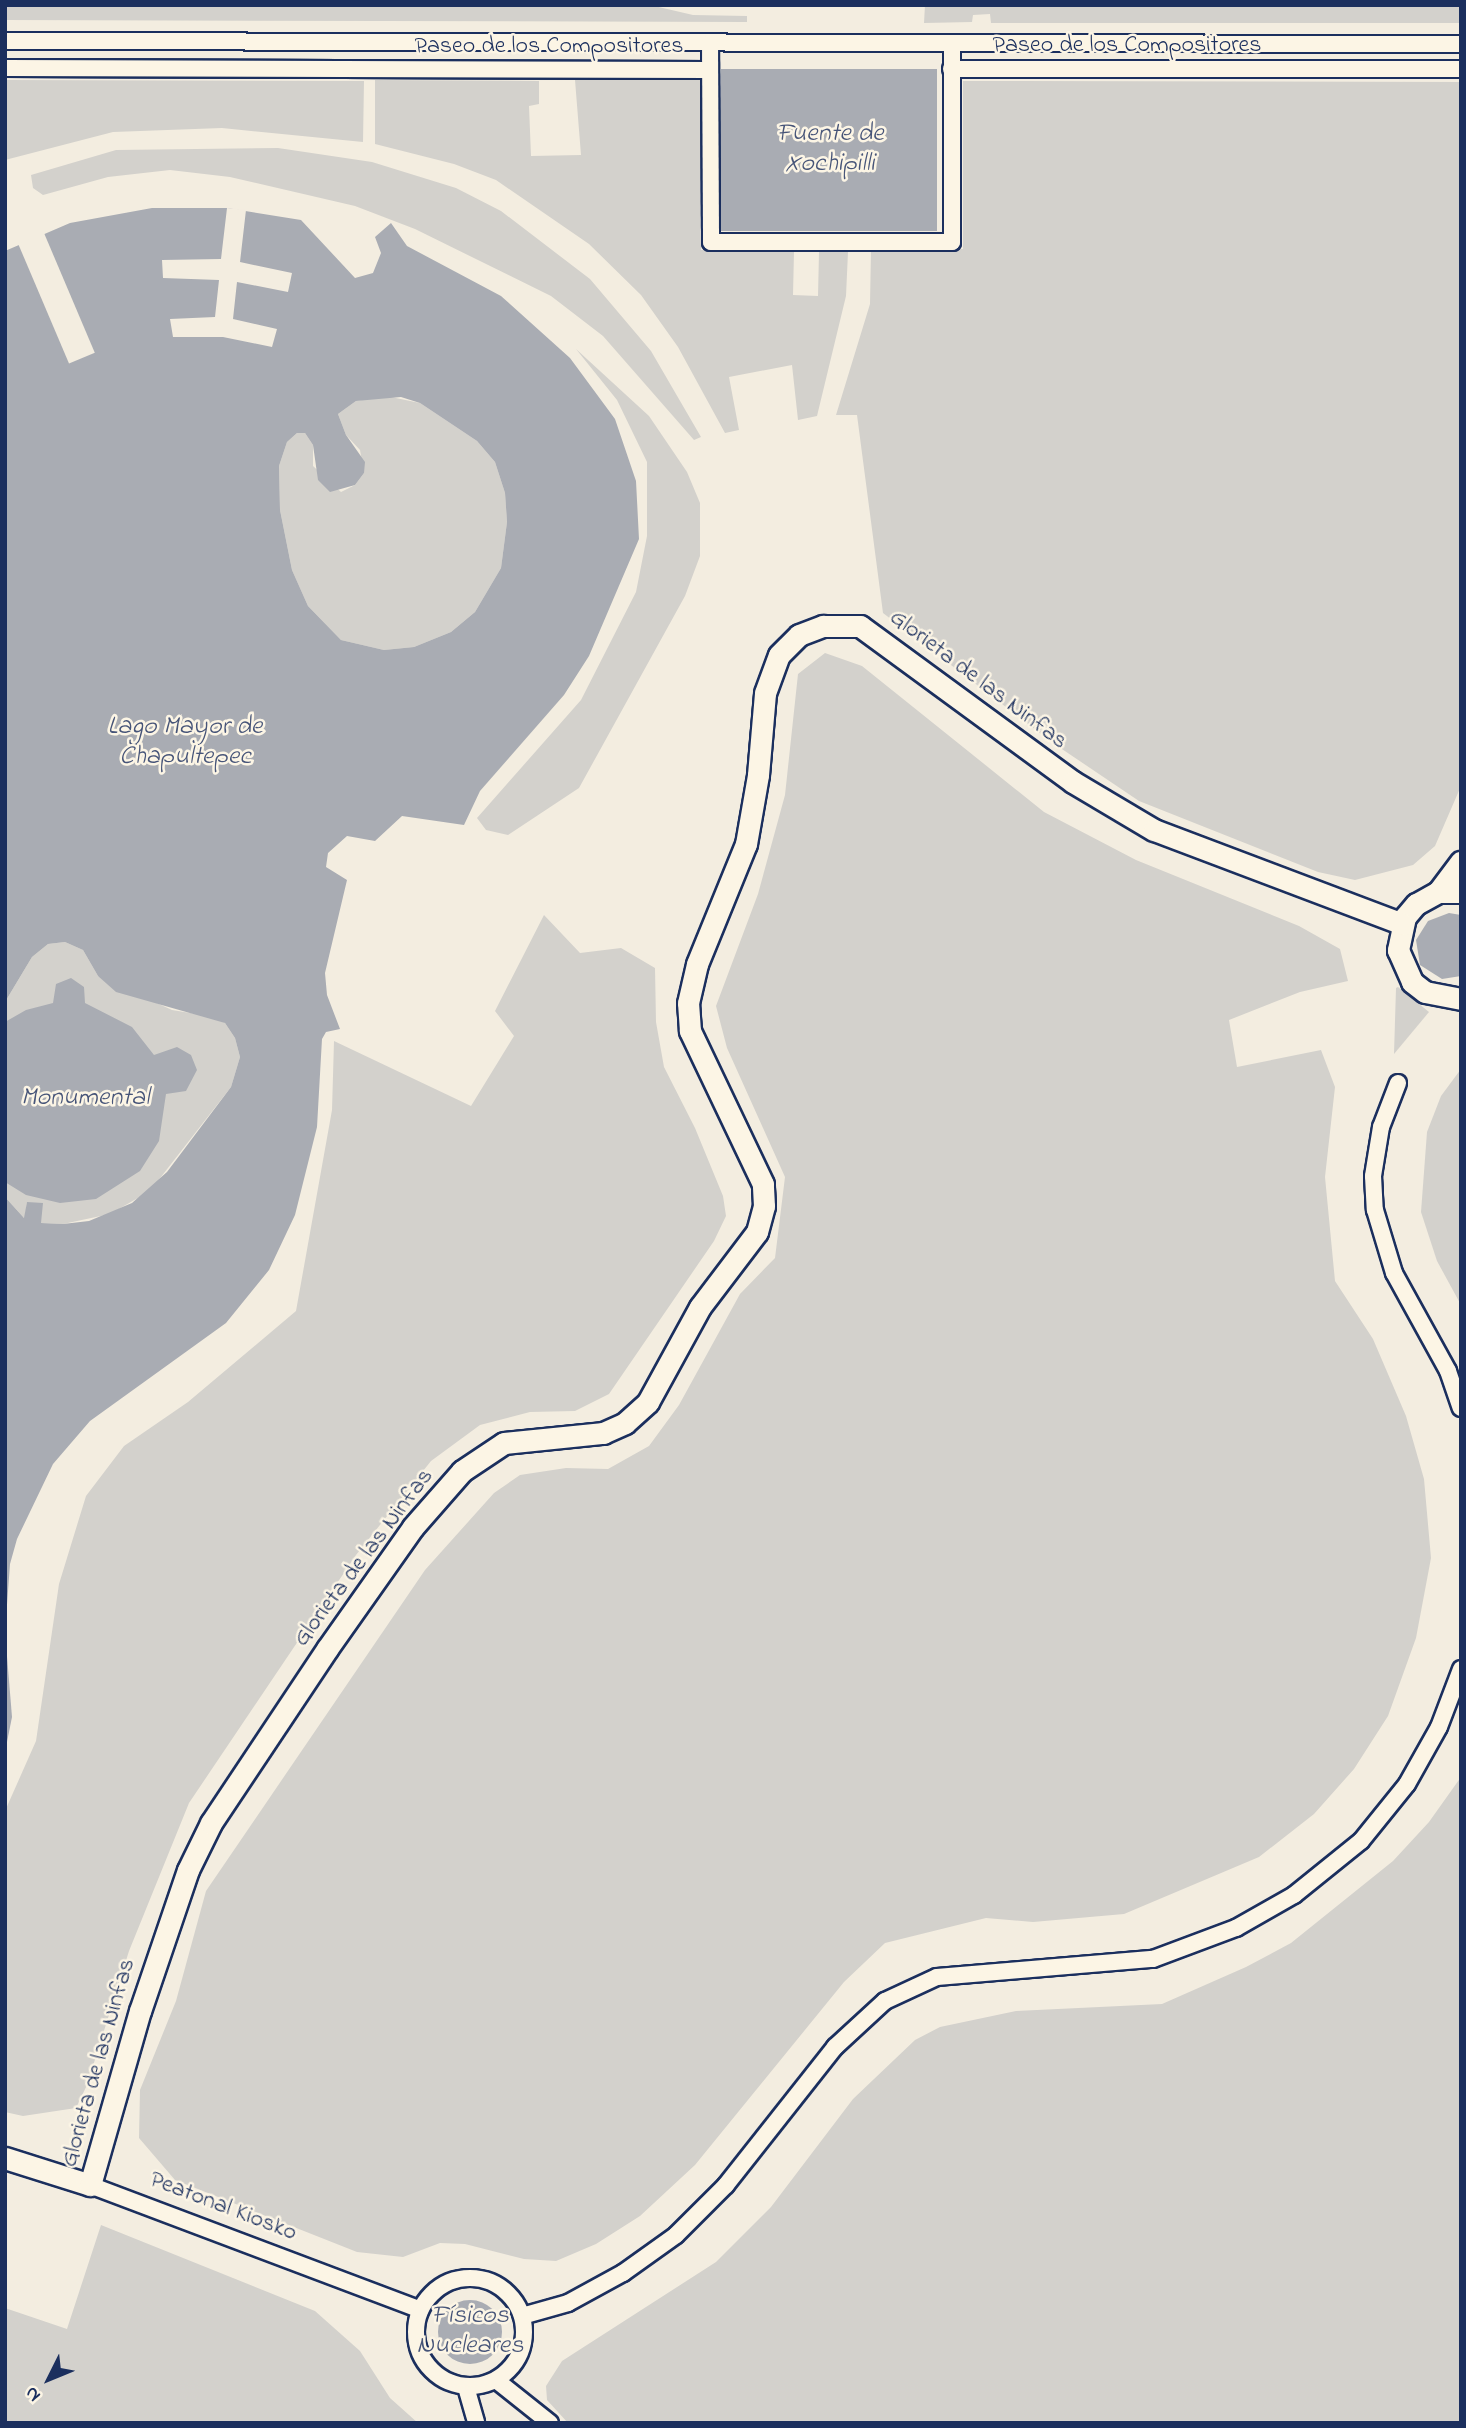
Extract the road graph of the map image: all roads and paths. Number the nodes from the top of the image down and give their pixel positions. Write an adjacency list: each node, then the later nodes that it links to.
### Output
1 (5, 41): 2 (street, Paseo de los Compositores)
2 (710, 43): 3 (street, Paseo de los Compositores); 8 (street)
3 (952, 43): 4 (street, Paseo de los Compositores); 6 (street)
4 (1461, 44)
5 (5, 68): 8 (street, Paseo de los Compositores)
6 (951, 68): 7 (street, Paseo de los Compositores); 8 (street, Paseo de los Compositores)
7 (1461, 69)
8 (710, 70)
9 (1461, 862): 10 (street)
10 (1438, 892): 11 (street); 12 (street)
11 (1461, 892)
12 (1403, 924): 13 (street); 18 (street, Glorieta de las Ninfas)
13 (1461, 999)
14 (1398, 1083): 15 (street)
15 (1461, 1408)
16 (1461, 1669): 20 (street)
17 (5, 2158): 18 (street, Peatonal Kiosko)
18 (90, 2185): 19 (street, Peatonal Kiosko)
19 (420, 2310): 20 (street); 22 (street)
20 (522, 2316): 21 (street)
21 (496, 2380): 22 (street); 24 (street)
22 (466, 2386): 23 (street)
23 (476, 2423)
24 (550, 2423)

